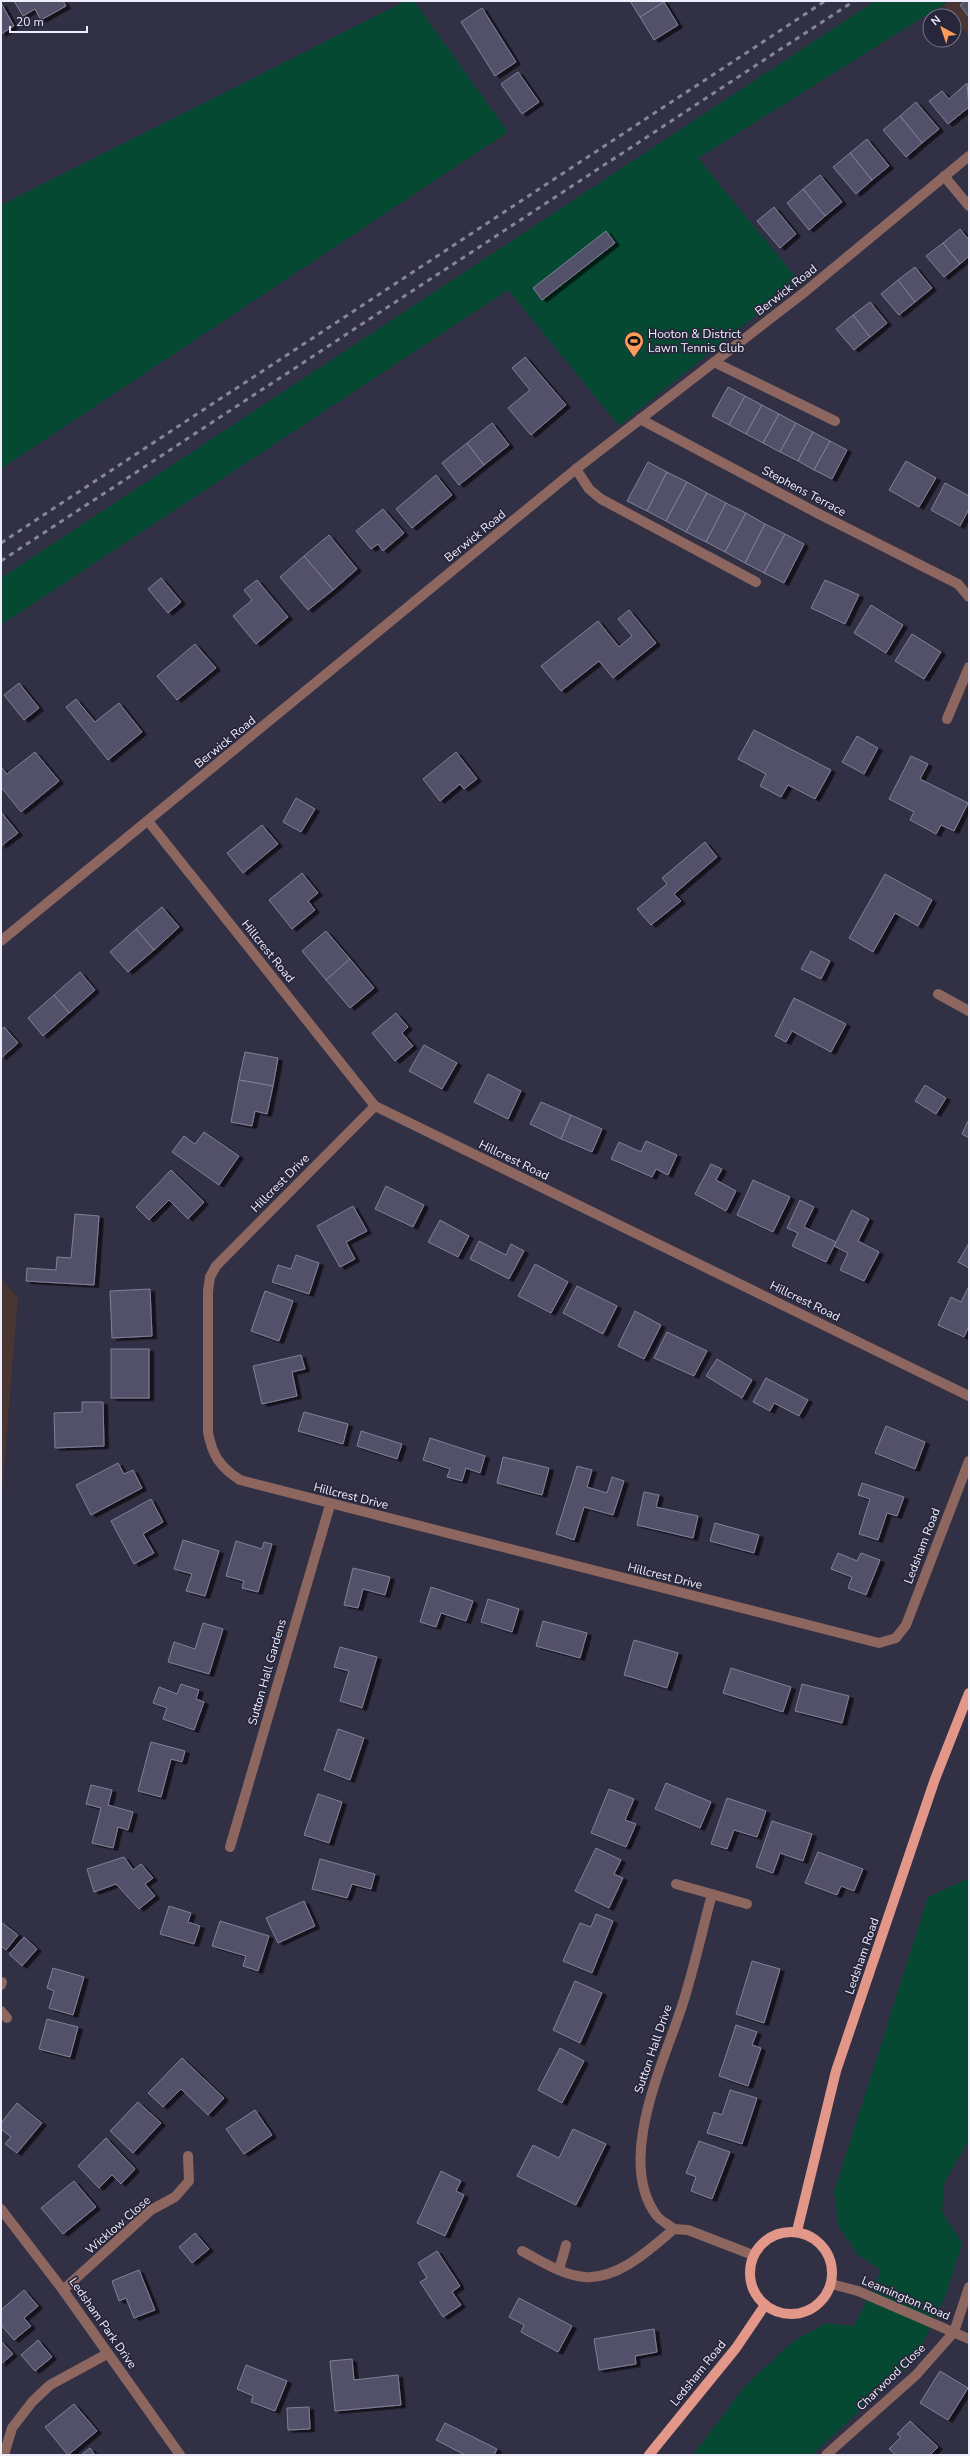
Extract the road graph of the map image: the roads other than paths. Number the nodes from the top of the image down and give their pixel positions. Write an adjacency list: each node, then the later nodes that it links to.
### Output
1 (969, 156): 2 (street, Berwick Road)
2 (944, 176): 3 (street); 4 (street, Berwick Road)
3 (969, 206)
4 (714, 362): 5 (street, Berwick Road); 6 (street)
5 (640, 419): 7 (street, Berwick Road); 9 (street, Stephens Terrace)
6 (835, 421)
7 (576, 469): 8 (street); 12 (street, Berwick Road)
8 (756, 582)
9 (969, 597)
10 (969, 667): 11 (street)
11 (947, 719)
12 (148, 822): 13 (street, Berwick Road); 16 (street, Hillcrest Road)
13 (1, 940)
14 (938, 994): 15 (street)
15 (969, 1011)
16 (375, 1106): 17 (street, Hillcrest Road); 19 (street, Hillcrest Drive)
17 (969, 1396)
18 (969, 1461): 20 (street, Ledsham Road)
19 (330, 1505): 20 (street, Hillcrest Drive); 22 (street, Sutton Hall Gardens)
20 (896, 1638)
21 (968, 1697): 29 (main road, Ledsham Road)
22 (230, 1847)
23 (676, 1884): 24 (street)
24 (712, 1894): 25 (street); 28 (street, Sutton Hall Drive)
25 (747, 1904)
26 (188, 2156): 36 (street, Wicklow Close)
27 (1, 2209): 36 (street, Ledsham Park Drive)
28 (674, 2229): 32 (street, Sutton Hall Drive); 33 (street)
29 (797, 2231): 32 (main road); 34 (main road)
30 (566, 2245): 33 (street)
31 (522, 2251): 33 (street)
32 (753, 2255): 37 (main road)
33 (559, 2270)
34 (831, 2284): 37 (main road); 38 (street, Leamington Road)
35 (969, 2287): 38 (street, Charwood Close)
36 (64, 2290): 40 (street, Ledsham Park Drive)
37 (765, 2305): 43 (main road, Ledsham Road)
38 (954, 2332): 39 (street, Leamington Road); 44 (street, Charwood Close)
39 (969, 2339)
40 (107, 2354): 41 (street); 42 (street, Ledsham Park Drive)
41 (4, 2455)
42 (180, 2455)
43 (649, 2455)
44 (826, 2455)

